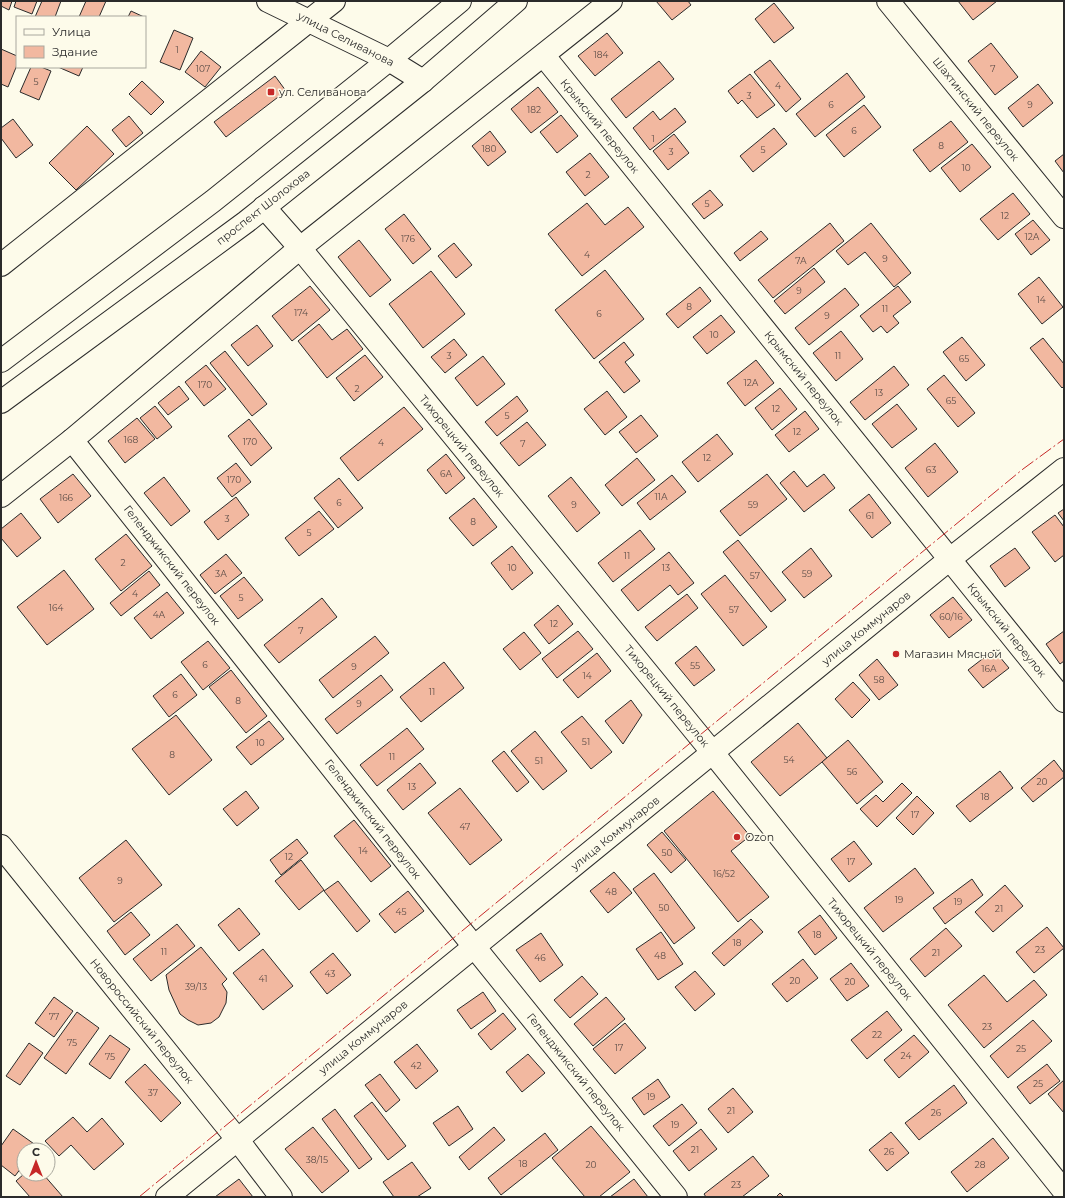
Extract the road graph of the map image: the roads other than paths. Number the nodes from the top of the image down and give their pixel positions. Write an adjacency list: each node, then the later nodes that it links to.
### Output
1 (268, 1): 7 (street, улица Селиванова)
2 (334, 1): 7 (street)
3 (460, 1): 9 (street)
4 (516, 1): 10 (street, проспект Шолохова)
5 (611, 1): 8 (street)
6 (888, 1): 12 (street, Шахтинский переулок)
7 (309, 20): 9 (street, улица Селиванова); 14 (street)
8 (544, 56): 13 (street); 20 (street, Крымский переулок)
9 (389, 60): 10 (street, улица Селиванова); 15 (street)
10 (423, 81): 11 (street, проспект Шолохова)
11 (264, 207): 13 (street, Тихорецкий переулок); 16 (street, проспект Шолохова)
12 (1064, 217)
13 (300, 248): 17 (street); 22 (street, Тихорецкий переулок)
14 (1, 265)
15 (1, 361)
16 (1, 402)
17 (72, 440): 19 (street); 24 (street, Геленджикский переулок)
18 (1064, 469): 20 (street, улица Коммунаров)
19 (1, 496)
20 (950, 559): 21 (street, Крымский переулок); 22 (street, улица Коммунаров)
21 (1064, 701)
22 (714, 753): 24 (street, улица Коммунаров); 26 (street, Тихорецкий переулок)
23 (3, 851): 25 (street, Новороссийский переулок)
24 (474, 947): 25 (street, улица Коммунаров); 29 (street, Геленджикский переулок)
25 (237, 1139): 27 (street, улица Коммунаров); 28 (street, Новороссийский переулок)
26 (1064, 1191)
27 (167, 1197)
28 (281, 1197)
29 (676, 1197)

